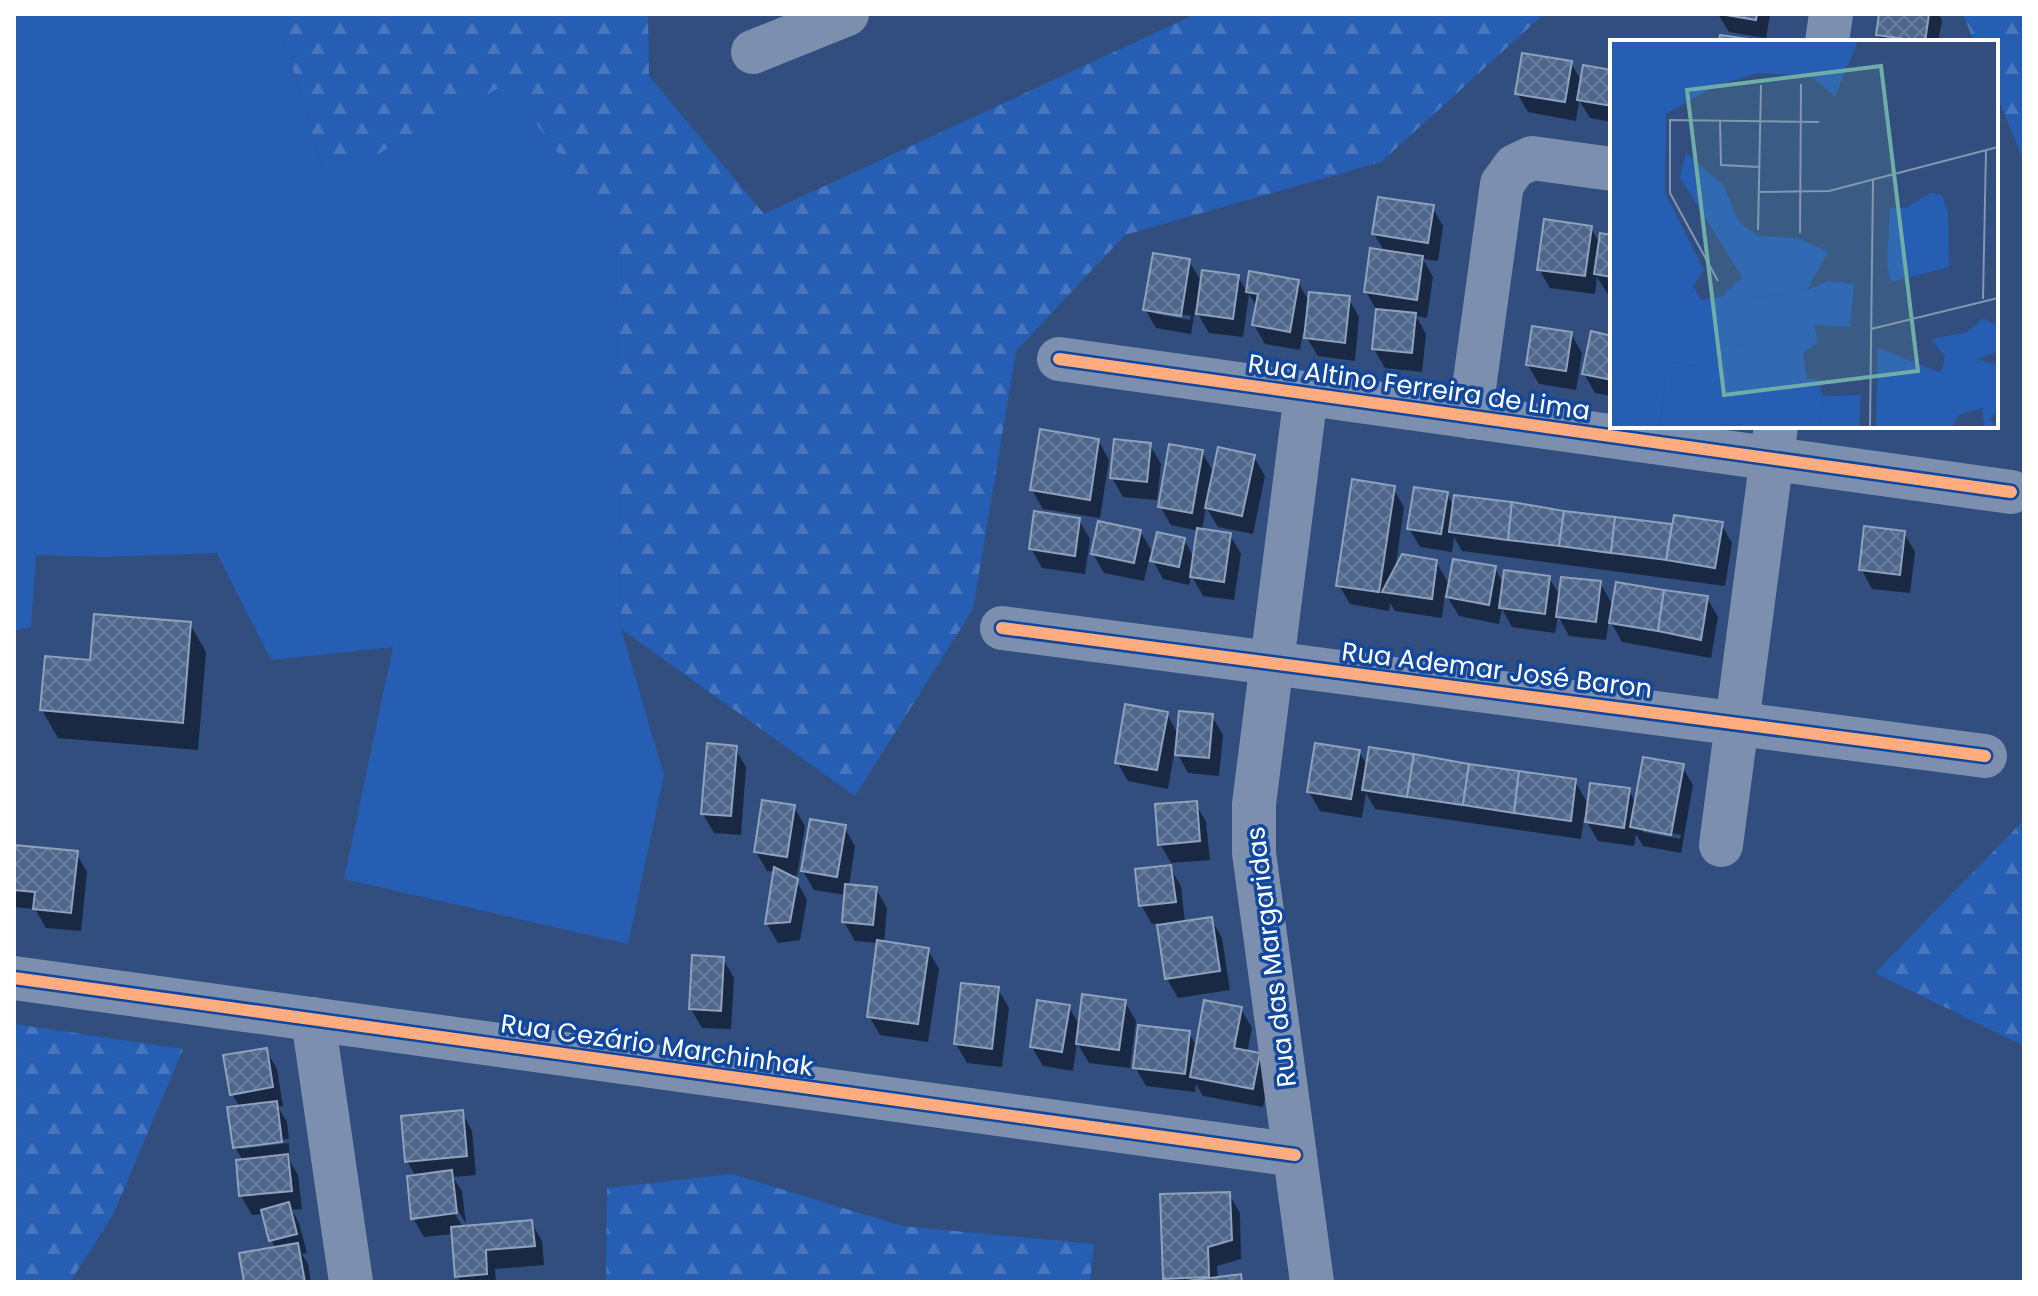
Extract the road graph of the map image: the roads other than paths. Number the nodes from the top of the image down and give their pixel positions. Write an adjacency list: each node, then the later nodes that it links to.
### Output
1 (847, 14): 4 (street)
2 (1831, 14): 3 (street)
3 (1827, 40)
4 (753, 52)
5 (1610, 169): 8 (street)
6 (1059, 359): 7 (street, Rua Altino Ferreira de Lima)
7 (1306, 394): 8 (street, Rua Altino Ferreira de Lima); 12 (street, Rua das Margaridas)
8 (1470, 417): 9 (street, Rua Altino Ferreira de Lima)
9 (1774, 442): 10 (street, Rua Altino Ferreira de Lima); 13 (street)
10 (2011, 492)
11 (1002, 628): 12 (street, Rua Ademar José Baron)
12 (1271, 663): 13 (street, Rua Ademar José Baron); 18 (street, Rua das Margaridas)
13 (1737, 724): 14 (street, Rua Ademar José Baron); 15 (street)
14 (1985, 756)
15 (1721, 845)
16 (14, 978): 17 (street, Rua Cezário Marchinhak)
17 (313, 1019): 18 (street, Rua Cezário Marchinhak); 19 (street)
18 (1295, 1155): 20 (street, Rua das Margaridas)
19 (351, 1282)
20 (1312, 1282)

